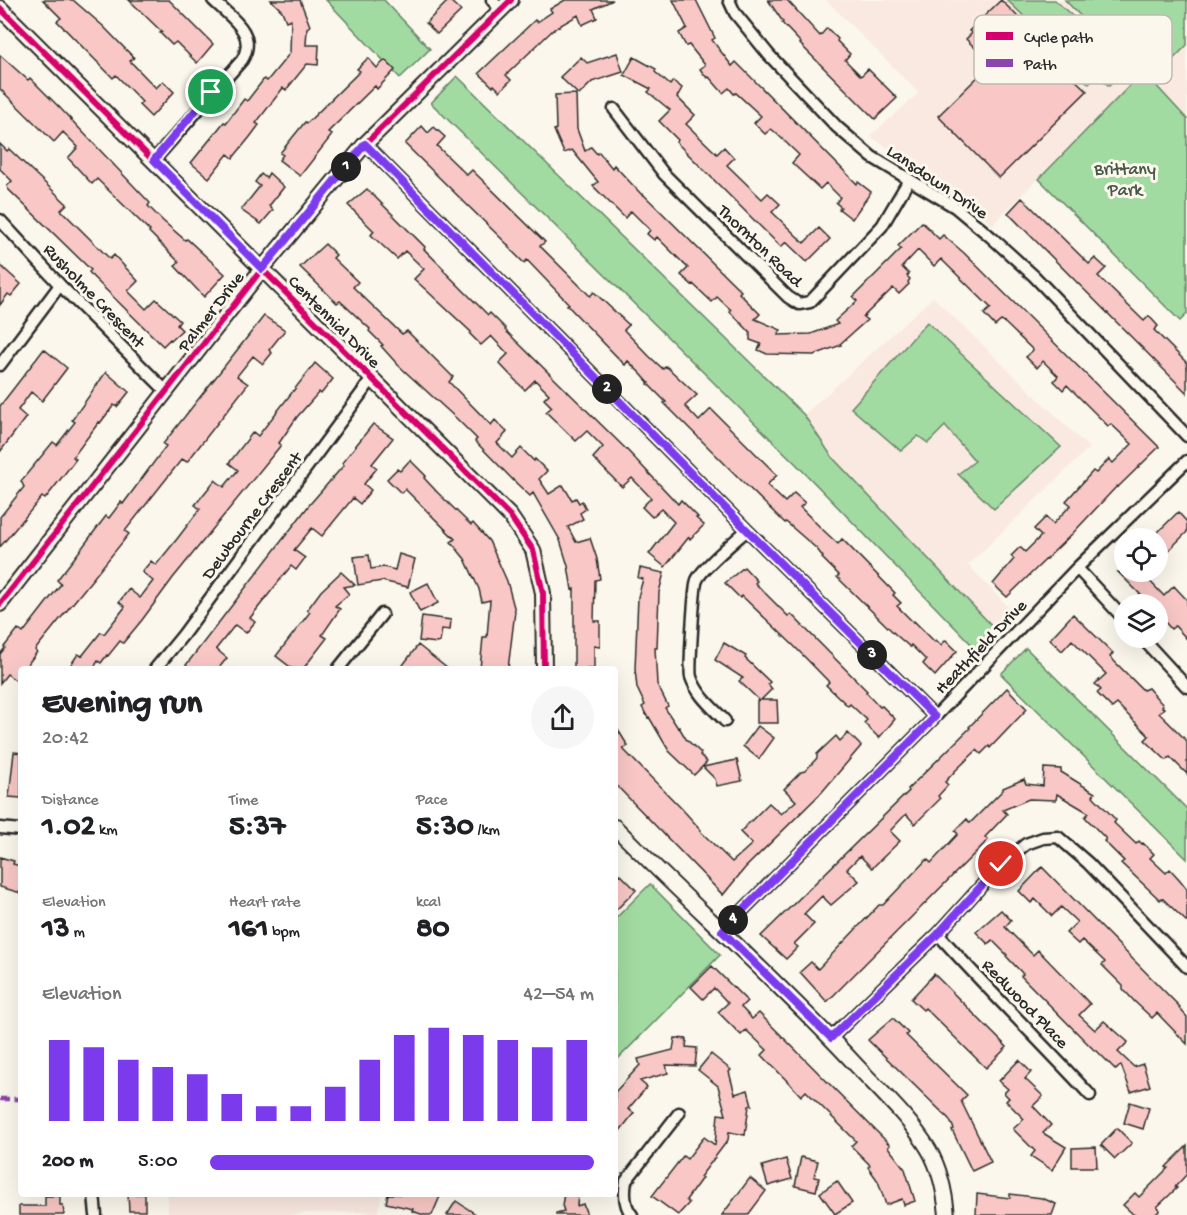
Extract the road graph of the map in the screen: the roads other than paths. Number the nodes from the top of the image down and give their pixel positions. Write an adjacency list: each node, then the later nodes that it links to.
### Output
1 (213, 0): 7 (street)
2 (729, 0): 8 (street, Lansdown Drive)
3 (501, 3): 6 (street, Palmer Drive)
4 (0, 8): 7 (street, Centennial Drive)
5 (614, 109): 8 (street, Thornton Road)
6 (365, 144): 10 (street, Palmer Drive); 17 (street)
7 (154, 160): 10 (street, Centennial Drive)
8 (909, 180): 15 (street, Lansdown Drive)
9 (0, 220): 11 (street, Rusholme Crescent)
10 (262, 269): 13 (street, Centennial Drive); 14 (street, Palmer Drive)
11 (60, 285): 12 (street); 14 (street, Rusholme Crescent)
12 (0, 365)
13 (372, 379): 23 (street, Dewbourne Crescent); 25 (street, Centennial Drive)
14 (167, 392): 19 (street, Palmer Drive)
15 (1187, 436)
16 (1187, 461): 18 (street, Heathfield Drive)
17 (747, 530): 27 (street); 28 (street)
18 (1077, 568): 20 (street); 27 (street, Heathfield Drive)
19 (0, 604)
20 (1114, 608)
21 (382, 614): 24 (street)
22 (1151, 648): 26 (street)
23 (157, 666)
24 (340, 666)
25 (544, 666)
26 (1187, 687)
27 (935, 717): 32 (street, Heathfield Drive)
28 (725, 720)
29 (0, 828): 30 (street)
30 (18, 830)
31 (618, 830): 32 (street)
32 (722, 931): 35 (street)
33 (938, 934): 34 (street); 35 (street); 36 (street, Redwood Place)
34 (1187, 967)
35 (831, 1038): 41 (street)
36 (1090, 1095)
37 (679, 1113): 40 (street)
38 (94, 1197): 39 (street)
39 (96, 1215)
40 (632, 1215)
41 (947, 1215)

